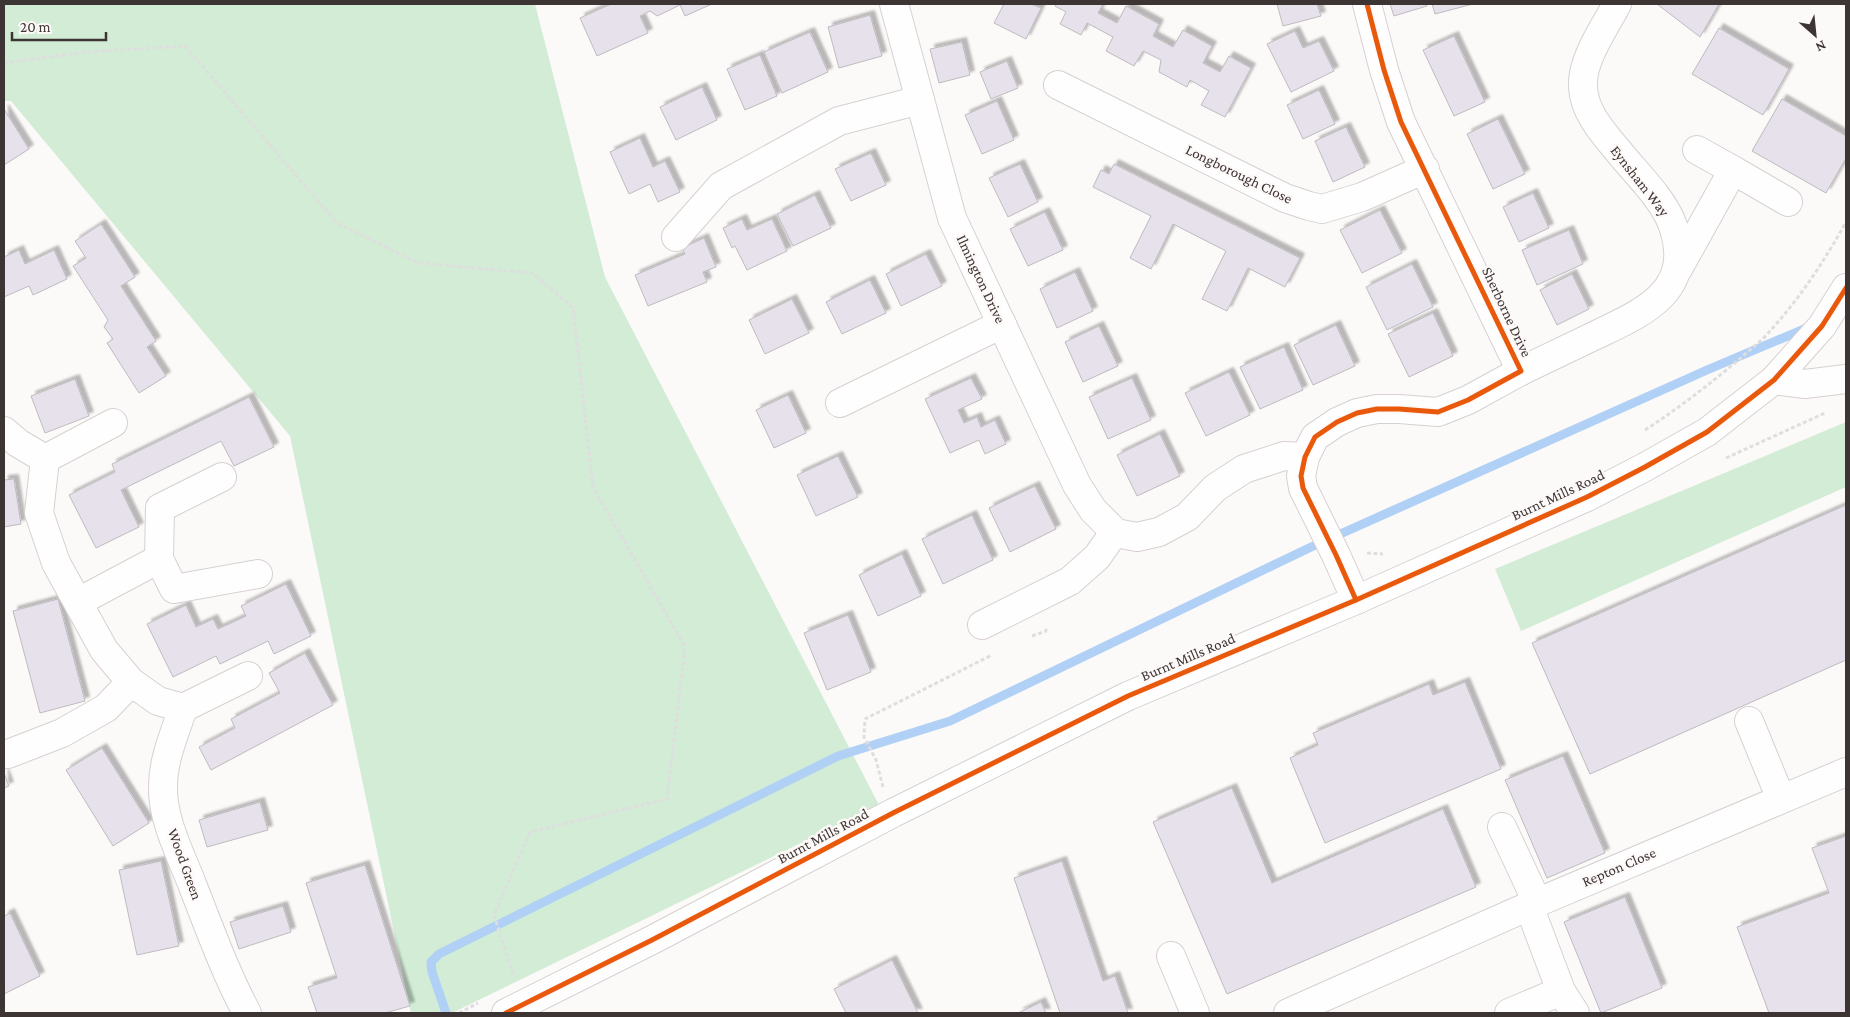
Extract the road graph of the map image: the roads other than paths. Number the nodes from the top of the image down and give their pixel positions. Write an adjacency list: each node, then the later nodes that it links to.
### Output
1 (894, 4): 5 (street, Ilmington Drive)
2 (1367, 4): 7 (street, Sherborne Drive)
3 (1617, 4): 11 (street, Eynsham Way)
4 (1058, 85): 7 (street, Longborough Close)
5 (920, 100): 10 (street); 13 (street, Ilmington Drive)
6 (1697, 150): 8 (street)
7 (1425, 169): 14 (street, Sherborne Drive)
8 (1734, 170): 9 (street); 11 (street)
9 (1788, 202)
10 (676, 238)
11 (1678, 269): 14 (street)
12 (1846, 288): 16 (street, Burnt Mills Road)
13 (1002, 324): 17 (street); 23 (street, Ilmington Drive)
14 (1521, 371): 20 (street, Sherborne Drive)
15 (1846, 379): 16 (street)
16 (1774, 380): 26 (street, Burnt Mills Road)
17 (840, 403)
18 (113, 423): 21 (street)
19 (4, 431): 21 (street)
20 (1305, 457): 23 (street); 26 (street, Sherborne Drive)
21 (45, 460): 27 (street)
22 (222, 477): 24 (street)
23 (1116, 533): 28 (street)
24 (159, 559): 25 (street); 27 (street)
25 (258, 574)
26 (1356, 600): 40 (street, Burnt Mills Road)
27 (78, 602): 30 (street)
28 (982, 625)
29 (248, 676): 31 (street)
30 (131, 682): 31 (street); 33 (street)
31 (183, 708): 41 (street, Wood Green)
32 (1748, 721): 35 (street)
33 (8, 754)
34 (1846, 772): 35 (street, Repton Close)
35 (1781, 799): 37 (street, Repton Close)
36 (1502, 827): 37 (street)
37 (1532, 904): 39 (street); 43 (street, Repton Close)
38 (1171, 956): 42 (street)
39 (1568, 1002): 44 (street)
40 (515, 1009)
41 (247, 1013)
42 (1195, 1013)
43 (1288, 1013)
44 (1509, 1013)

